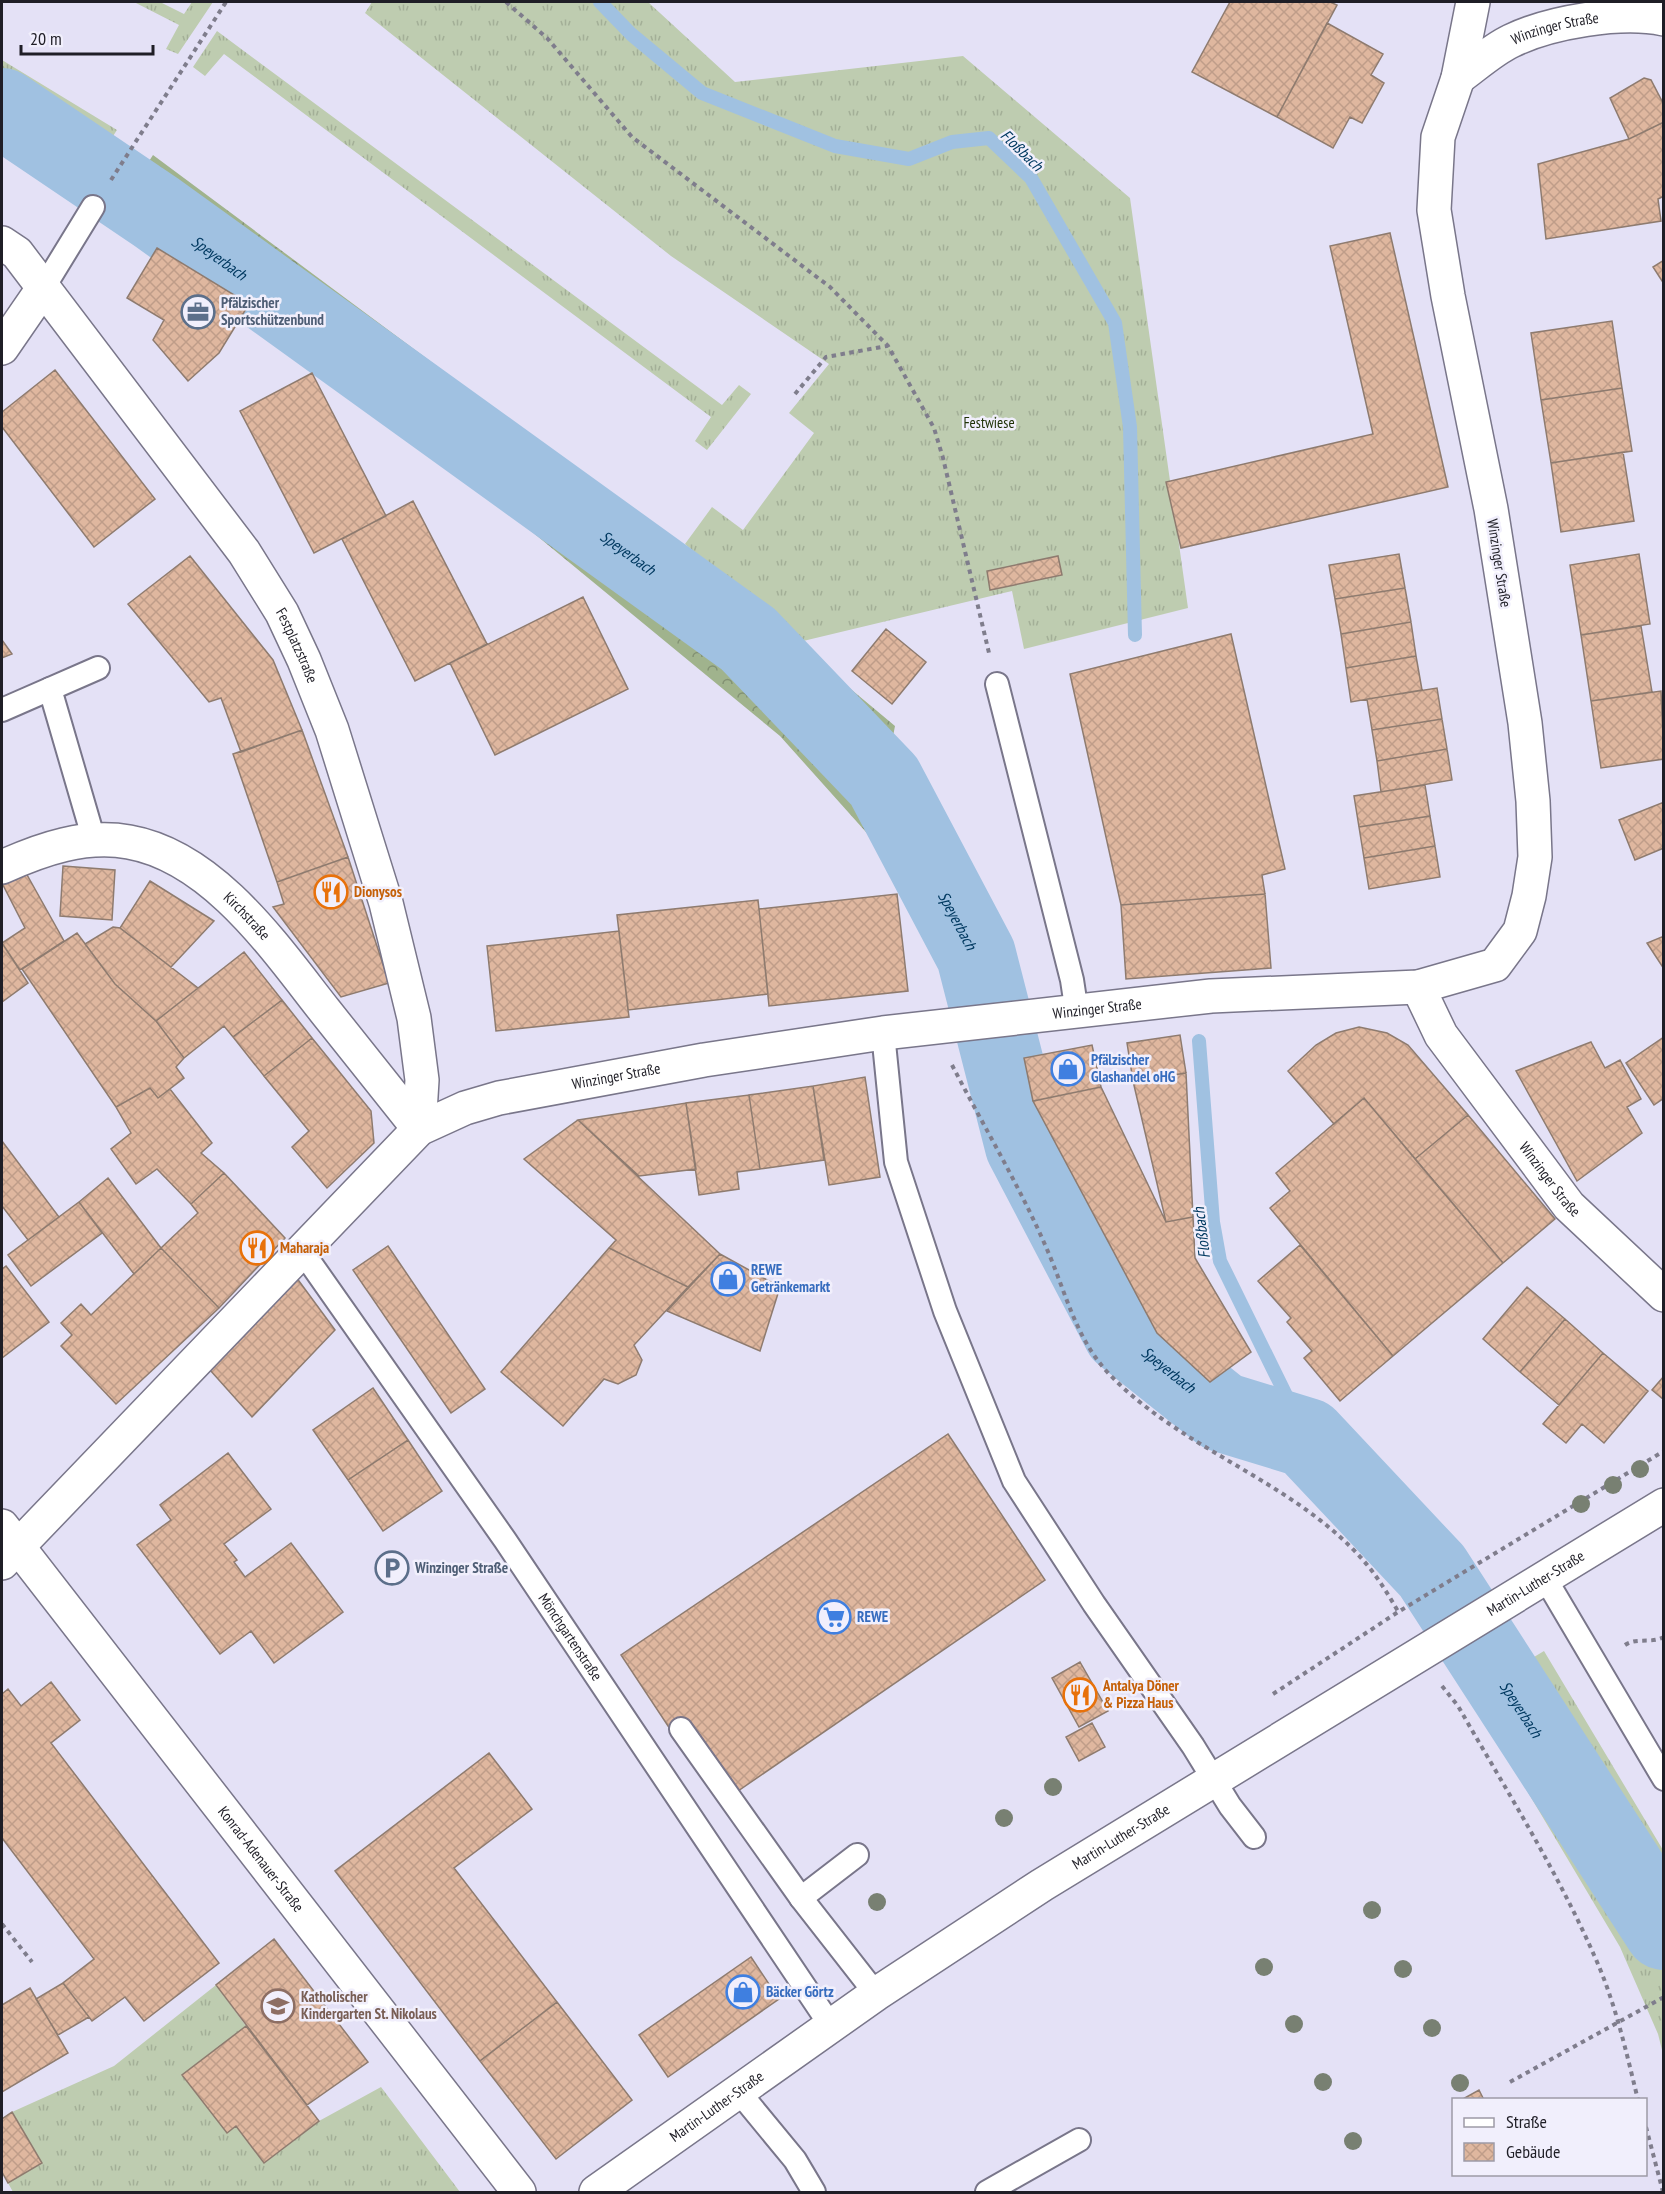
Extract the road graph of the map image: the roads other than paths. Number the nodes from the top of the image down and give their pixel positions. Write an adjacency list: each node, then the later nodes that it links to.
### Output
1 (1473, 2): 3 (street, Winzinger Straße)
2 (1664, 20): 3 (street, Winzinger Straße)
3 (1458, 78): 14 (street, Winzinger Straße)
4 (93, 207): 6 (lane)
5 (2, 243): 6 (street, Festplatzstraße)
6 (44, 287): 7 (street); 17 (street, Festplatzstraße)
7 (2, 348)
8 (98, 668): 10 (lane)
9 (997, 684): 15 (lane)
10 (50, 689): 11 (lane); 12 (lane)
11 (2, 710)
12 (94, 840): 13 (street, Kirchstraße); 17 (street, Kirchstraße)
13 (2, 867)
14 (1418, 987): 15 (street, Winzinger Straße); 19 (street, Winzinger Straße)
15 (1077, 1013): 16 (street, Winzinger Straße)
16 (883, 1034): 17 (street, Winzinger Straße); 24 (lane)
17 (419, 1130): 18 (street, Winzinger Straße)
18 (302, 1251): 21 (street, Winzinger Straße); 30 (lane, Mönchgartenstraße)
19 (1664, 1295)
20 (1664, 1505): 22 (street, Martin-Luther-Straße)
21 (7, 1545): 33 (street, Konrad-Adenauer-Straße)
22 (1545, 1578): 24 (street, Martin-Luther-Straße); 25 (lane)
23 (681, 1729): 28 (lane)
24 (1213, 1779): 26 (lane); 29 (street, Martin-Luther-Straße)
25 (1664, 1779)
26 (1254, 1837)
27 (856, 1856): 28 (lane)
28 (801, 1898): 29 (lane)
29 (876, 1994): 30 (street, Martin-Luther-Straße)
30 (831, 2026): 31 (street, Martin-Luther-Straße)
31 (739, 2092): 34 (street, Martin-Luther-Straße); 35 (lane)
32 (1079, 2140): 36 (lane)
33 (519, 2193)
34 (596, 2193)
35 (814, 2193)
36 (987, 2193)

